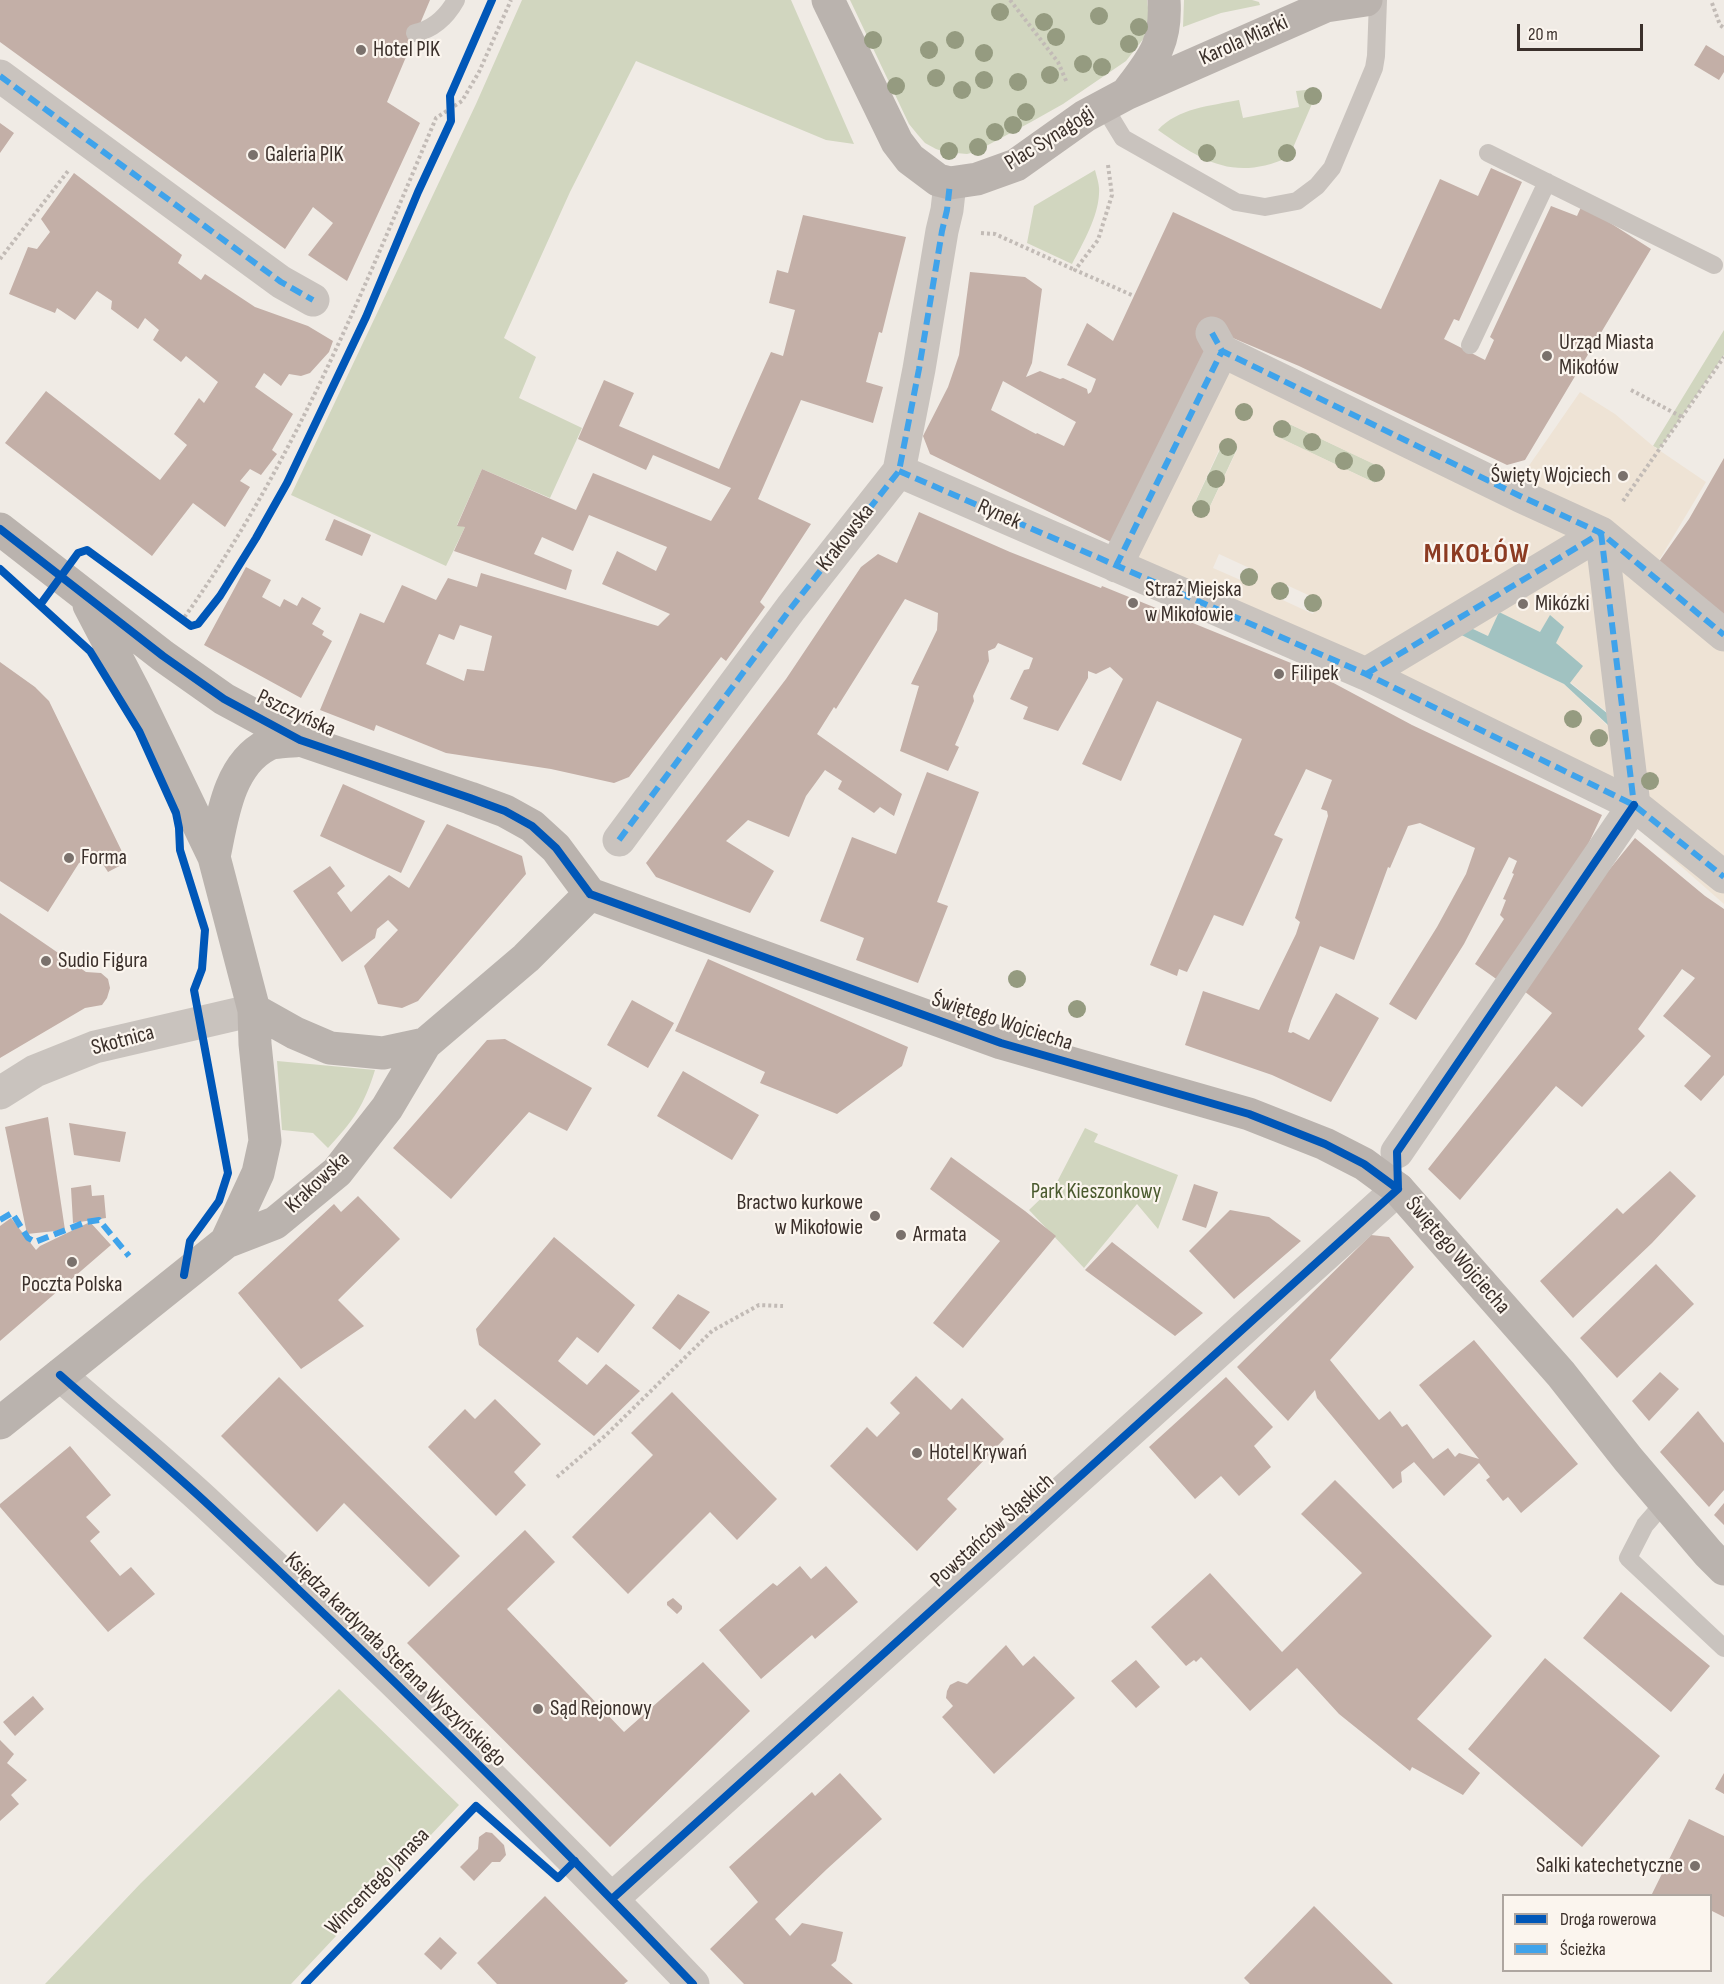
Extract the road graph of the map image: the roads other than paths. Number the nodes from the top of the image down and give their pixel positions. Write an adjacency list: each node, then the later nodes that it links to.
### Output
1 (456, 0): 6 (lane)
2 (828, 0): 10 (street)
3 (1164, 0): 8 (street, Plac Synagogi)
4 (1366, 0): 8 (street, Karola Miarki)
5 (1378, 0): 8 (lane)
6 (416, 33)
7 (0, 76): 13 (street)
8 (1114, 100): 10 (street, Plac Synagogi)
9 (1488, 153): 11 (lane)
10 (950, 183): 15 (street, Krakowska)
11 (1547, 183): 12 (lane); 14 (lane)
12 (1714, 266)
13 (313, 300)
14 (1470, 345)
15 (899, 471): 18 (street, Rynek); 24 (street, Krakowska)
16 (0, 529): 19 (street, Pszczyńska)
17 (1601, 533): 18 (street); 20 (street); 21 (street); 23 (street)
18 (1108, 563): 21 (street, Rynek)
19 (85, 596): 22 (street, Pszczyńska); 25 (street, Pszczyńska)
20 (1724, 634)
21 (1366, 675): 23 (street, Rynek)
22 (300, 740): 25 (street); 27 (street, Pszczyńska)
23 (1634, 805): 26 (street, Rynek); 31 (street)
24 (619, 840)
25 (214, 857): 28 (street, Pszczyńska)
26 (1724, 877)
27 (590, 894): 29 (street, Krakowska); 32 (street, Świętego Wojciecha)
28 (254, 1010): 29 (street); 30 (street, Skotnica); 33 (street, Pszczyńska)
29 (425, 1044): 33 (street, Krakowska)
30 (0, 1093)
31 (1397, 1152)
32 (1398, 1189): 36 (street, Świętego Wojciecha); 39 (street, Powstańców Śląskich)
33 (226, 1242): 34 (street, Krakowska)
34 (60, 1375): 35 (street, Krakowska); 39 (street, Księdza kardynała Stefana Wyszyńskiego)
35 (0, 1423)
36 (1665, 1502): 37 (street, Świętego Wojciecha); 38 (lane)
37 (1724, 1569)
38 (1724, 1648)
39 (612, 1899): 40 (street, Księdza kardynała Stefana Wyszyńskiego)
40 (693, 1984)

